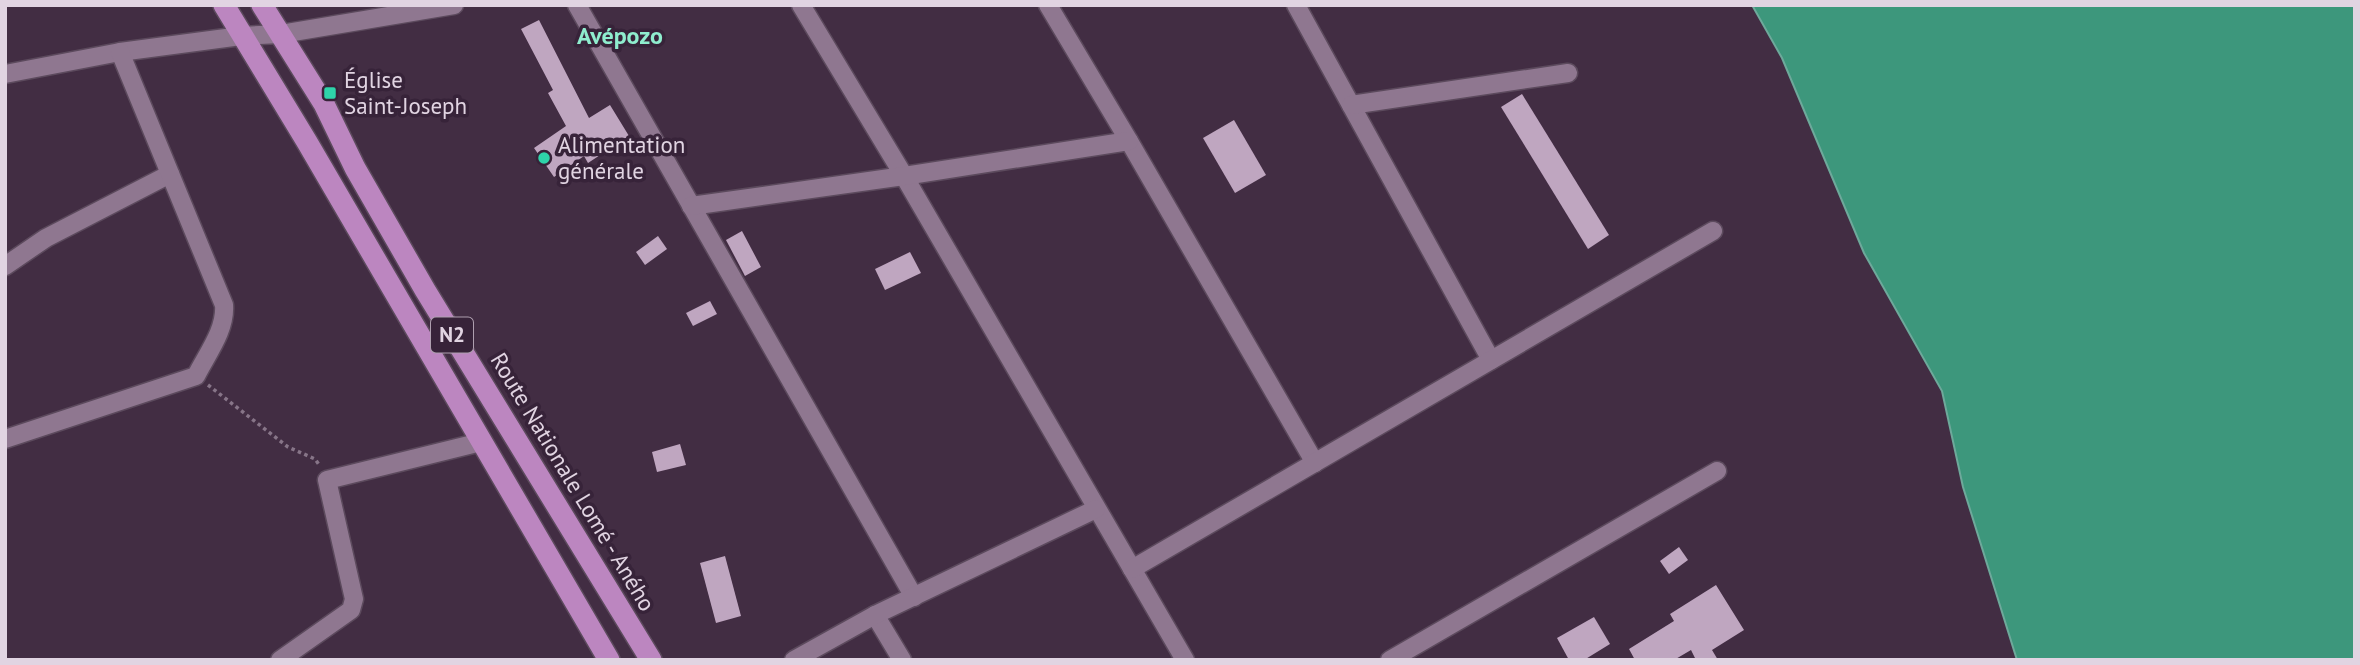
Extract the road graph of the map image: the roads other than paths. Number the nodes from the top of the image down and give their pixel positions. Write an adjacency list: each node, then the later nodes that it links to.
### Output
1 (223, 5): 9 (highway, N2)
2 (262, 5): 8 (highway, Route Nationale Lomé - Aného / N2)
3 (454, 5): 8 (street)
4 (577, 5): 17 (street)
5 (802, 5): 16 (street)
6 (1048, 5): 14 (street)
7 (1296, 5): 13 (street)
8 (281, 34): 9 (street); 31 (highway, Route Nationale Lomé - Aného / N2)
9 (241, 36): 10 (street); 22 (highway, N2)
10 (120, 51): 12 (street); 15 (street)
11 (1568, 73): 13 (street)
12 (5, 74)
13 (1351, 105): 20 (street)
14 (1129, 141): 16 (street); 23 (street)
15 (170, 174): 19 (street); 21 (street)
16 (904, 176): 17 (street); 25 (street)
17 (691, 206): 27 (street)
18 (1713, 231): 20 (street)
19 (5, 266)
20 (1491, 360): 23 (street)
21 (5, 439)
22 (481, 442): 29 (street); 30 (highway, N2)
23 (1315, 463): 26 (street)
24 (1717, 471): 35 (street)
25 (1096, 509): 26 (street); 27 (street)
26 (1132, 569): 34 (street)
27 (914, 597): 28 (street)
28 (875, 615): 32 (street); 33 (street)
29 (280, 660)
30 (609, 660)
31 (651, 660)
32 (794, 660)
33 (902, 660)
34 (1185, 660)
35 (1390, 660)

